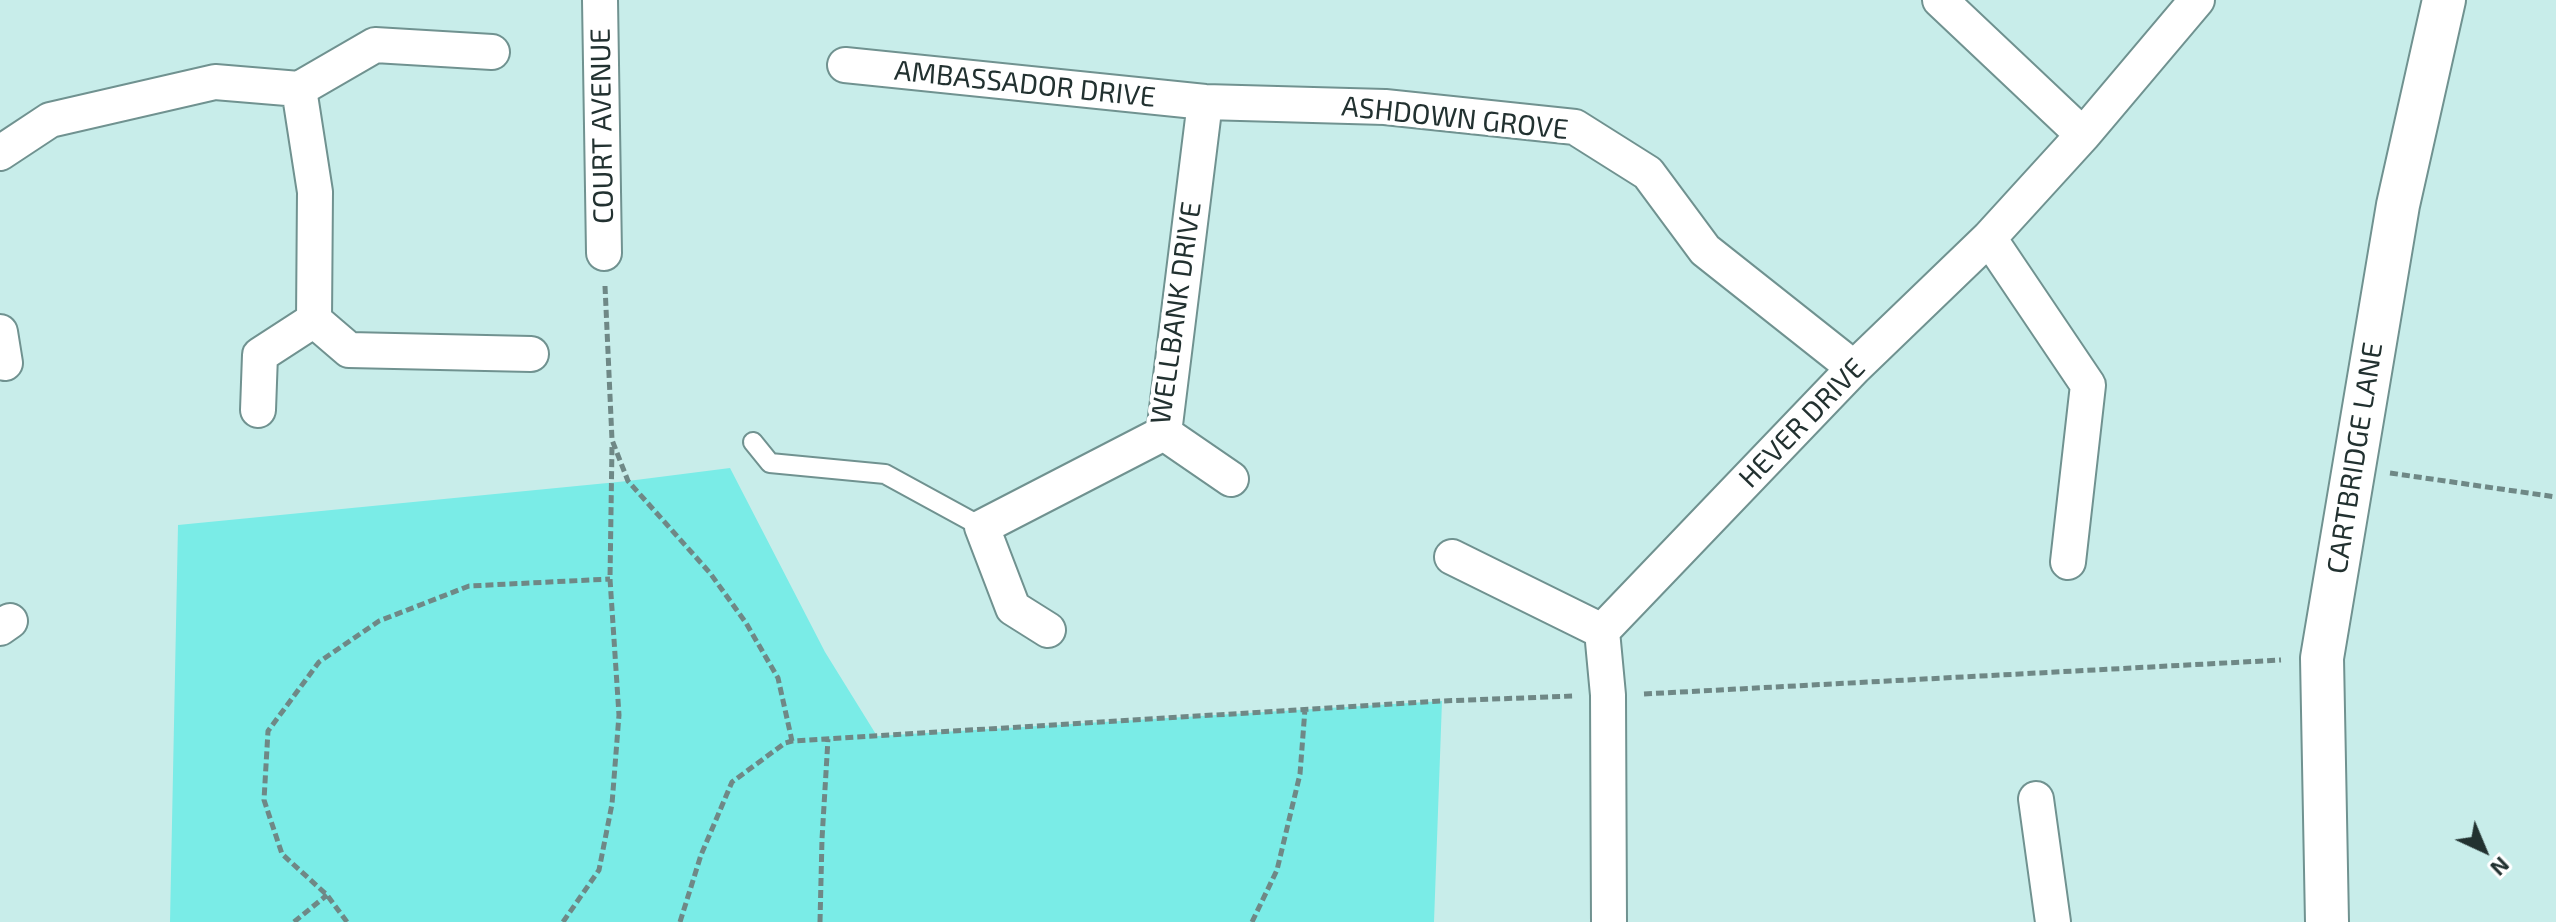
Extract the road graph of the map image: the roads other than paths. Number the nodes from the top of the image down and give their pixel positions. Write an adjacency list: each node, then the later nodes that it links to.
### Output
1 (600, 0): 12 (street, COURT AVENUE)
2 (1940, 0): 9 (street)
3 (2197, 0): 9 (street, HEVER DRIVE)
4 (2444, 0): 28 (street, CARTBRIDGE LANE)
5 (492, 52): 7 (street)
6 (845, 65): 8 (street, AMBASSADOR DRIVE)
7 (299, 89): 10 (street); 13 (street)
8 (1205, 102): 15 (street, ASHDOWN GROVE); 17 (street, WELLBANK DRIVE)
9 (2083, 135): 11 (street, HEVER DRIVE)
10 (0, 153)
11 (1989, 238): 15 (street, HEVER DRIVE); 22 (street)
12 (604, 253)
13 (314, 320): 14 (street); 16 (street)
14 (531, 354)
15 (1854, 368): 24 (street, HEVER DRIVE)
16 (258, 410)
17 (1164, 433): 19 (street); 20 (street, WELLBANK DRIVE)
18 (753, 442): 20 (lane)
19 (1231, 479)
20 (982, 527): 23 (street)
21 (1452, 557): 24 (street)
22 (2068, 562)
23 (1048, 630)
24 (1602, 631): 26 (street)
25 (2036, 799): 27 (street)
26 (1609, 922)
27 (2053, 922)
28 (2327, 922)

